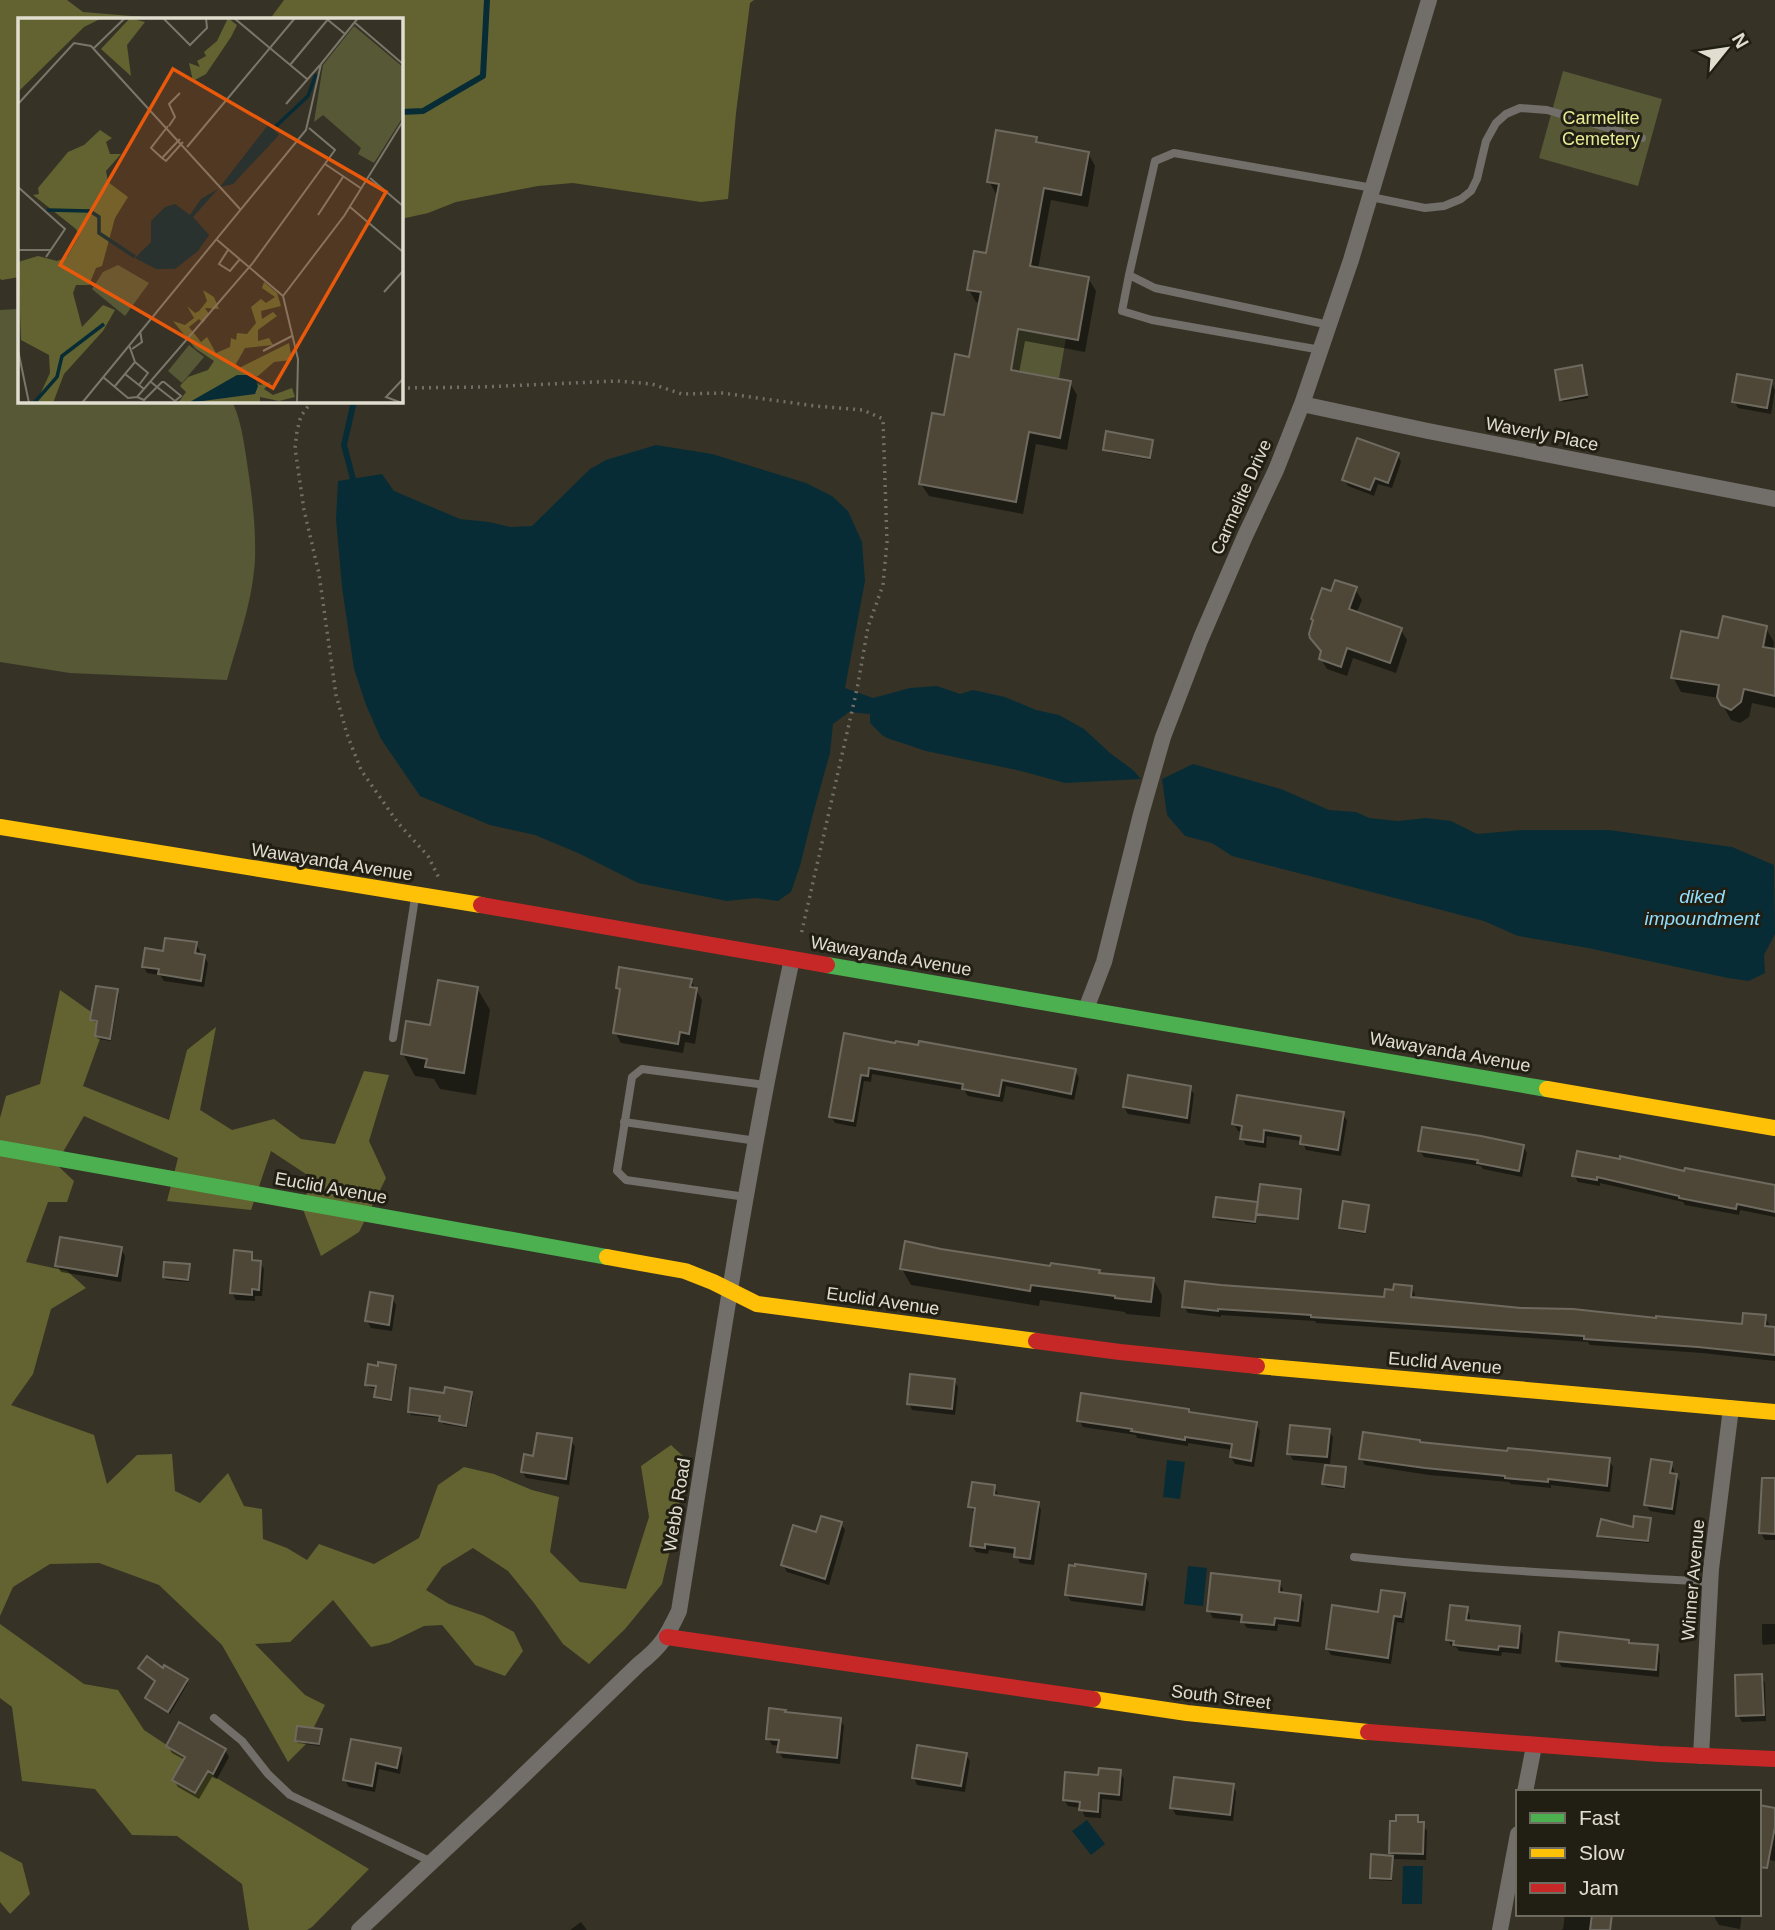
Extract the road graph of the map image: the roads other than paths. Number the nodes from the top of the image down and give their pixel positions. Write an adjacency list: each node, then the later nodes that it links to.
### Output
1 (1429, 0): 3 (street, Carmelite Drive)
2 (1642, 138): 3 (lane)
3 (1372, 193): 4 (lane); 5 (street, Carmelite Drive)
4 (1129, 275): 5 (lane); 6 (lane)
5 (1329, 325): 6 (street, Carmelite Drive)
6 (1321, 350): 7 (street, Carmelite Drive)
7 (1302, 404): 8 (street, Waverly Place); 12 (street, Carmelite Drive)
8 (1775, 499)
9 (0, 827): 10 (street, Wawayanda Avenue)
10 (415, 895): 11 (street, Wawayanda Avenue); 13 (lane)
11 (792, 959): 12 (street, Wawayanda Avenue); 14 (street, Webb Road)
12 (1086, 1009): 16 (street, Wawayanda Avenue)
13 (393, 1038)
14 (766, 1085): 15 (lane); 17 (street, Webb Road)
15 (624, 1122): 17 (lane); 19 (lane)
16 (1775, 1128)
17 (757, 1140): 19 (street, Webb Road)
18 (0, 1148): 20 (street, Euclid Avenue)
19 (747, 1197): 20 (street, Webb Road)
20 (731, 1292): 21 (street, Euclid Avenue); 25 (street, Webb Road)
21 (1731, 1408): 22 (street, Euclid Avenue); 24 (street, Winner Avenue)
22 (1775, 1412)
23 (1354, 1557): 24 (lane)
24 (1711, 1582): 28 (street, Winner Avenue)
25 (667, 1637): 27 (street, South Street); 32 (street, Webb Road)
26 (214, 1717): 32 (lane)
27 (1534, 1746): 28 (street, South Street); 30 (street)
28 (1702, 1756): 29 (street, South Street)
29 (1775, 1759)
30 (1525, 1790)
31 (1516, 1845): 34 (street)
32 (432, 1862): 33 (street, Webb Road)
33 (359, 1930)
34 (1500, 1930)

